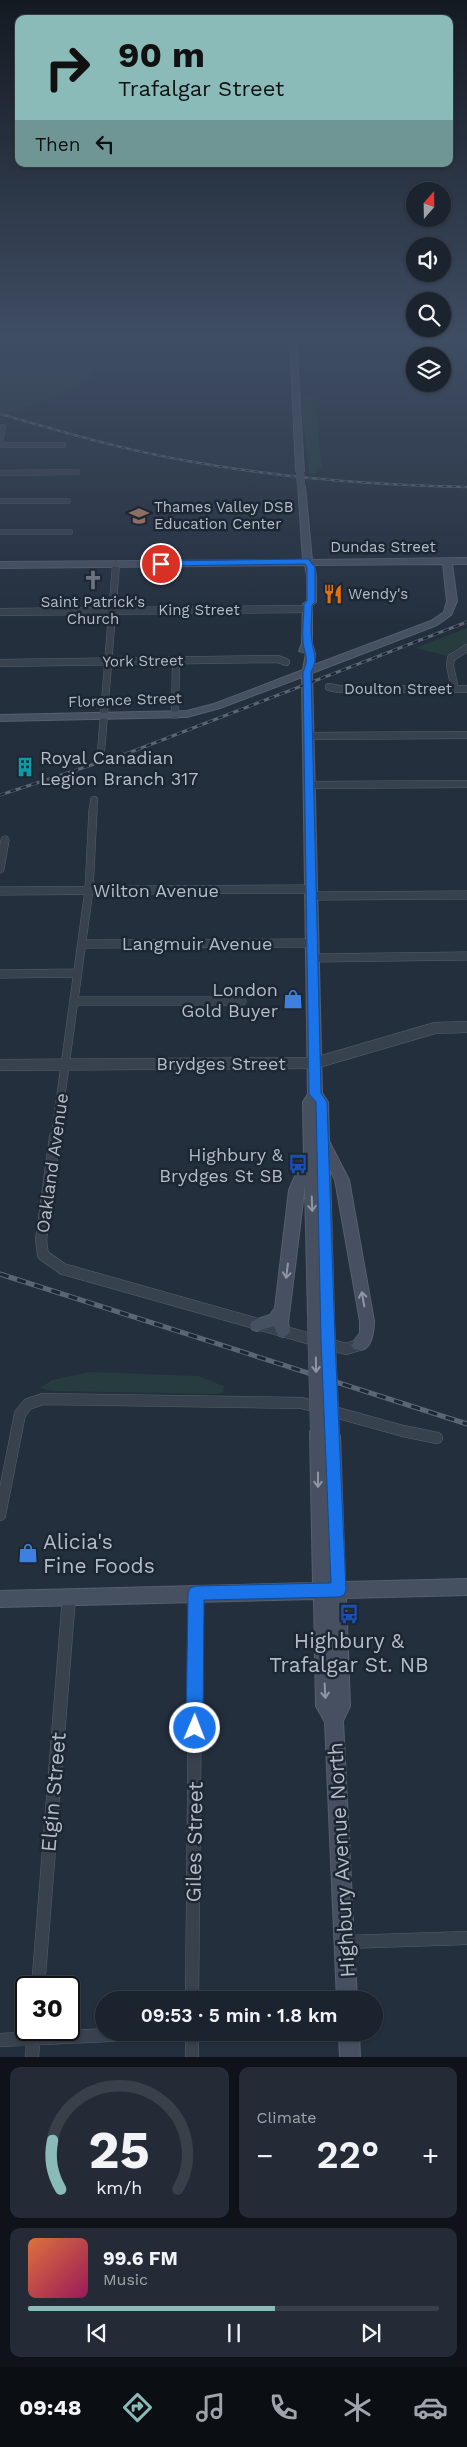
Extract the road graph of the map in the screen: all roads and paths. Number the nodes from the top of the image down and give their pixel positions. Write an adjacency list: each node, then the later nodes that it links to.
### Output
1 (298, 435): 12 (main road, Highbury Avenue North, bridge)
2 (0, 443): 3 (street)
3 (63, 445)
4 (77, 472): 5 (street)
5 (0, 473)
6 (0, 501): 7 (street)
7 (68, 502)
8 (0, 532): 9 (street)
9 (70, 532)
10 (447, 561): 11 (main road, Dundas Street); 12 (main road, Dundas Street); 23 (main road, Florence Street)
11 (467, 561)
12 (308, 562): 13 (main road, Dundas Street); 15 (main road, Highbury Avenue North)
13 (116, 564): 14 (main road, Dundas Street); 16 (street)
14 (0, 565)
15 (308, 607): 16 (street, King Street); 23 (main road, Highbury Avenue North)
16 (112, 610): 17 (street, King Street); 19 (street)
17 (0, 612)
18 (467, 648): 27 (street)
19 (108, 661): 20 (street, York Street); 22 (street, York Street); 30 (street)
20 (176, 661): 21 (street, York Street); 29 (street)
21 (286, 662)
22 (0, 663)
23 (307, 672): 24 (main road, Florence Street); 28 (main road, Highbury Avenue North)
24 (276, 685): 28 (main road); 29 (main road, Florence Street)
25 (328, 687): 27 (street, Doulton Street)
26 (467, 689): 27 (street, Doulton Street)
27 (455, 690)
28 (307, 692): 33 (main road, Highbury Avenue North)
29 (175, 715): 30 (main road, Florence Street)
30 (104, 716): 31 (main road, Florence Street); 34 (street)
31 (0, 718)
32 (467, 735): 33 (street)
33 (309, 736): 36 (main road, Highbury Avenue North)
34 (101, 752)
35 (467, 784): 36 (street)
36 (310, 785): 42 (main road, Highbury Avenue North)
37 (94, 800): 40 (street, Oakland Avenue)
38 (5, 840): 39 (street)
39 (0, 869)
40 (89, 890): 41 (street, Wilton Avenue); 42 (street, Wilton Avenue); 45 (street, Oakland Avenue)
41 (0, 891)
42 (312, 893): 43 (street, Wilton Avenue); 44 (main road, Highbury Avenue North)
43 (467, 895)
44 (313, 943): 45 (street, Langmuir Avenue); 47 (main road, Highbury Avenue North)
45 (82, 944): 48 (street, Oakland Avenue)
46 (467, 956): 47 (street)
47 (313, 958): 53 (main road, Highbury Avenue North)
48 (78, 973): 49 (street); 50 (street, Oakland Avenue)
49 (0, 974)
50 (74, 1001): 51 (street); 54 (street, Oakland Avenue)
51 (242, 1001)
52 (467, 1027): 53 (street, Brydges Street)
53 (315, 1063): 54 (street, Brydges Street); 56 (main road, Highbury Avenue North)
54 (66, 1065): 55 (street, Brydges Street); 61 (street, Oakland Avenue)
55 (0, 1066)
56 (315, 1094): 57 (main road, Highbury Avenue North); 58 (main road, Highbury Avenue North)
57 (322, 1141): 60 (main road, Highbury Avenue North); 63 (main road, one-way to 57)
58 (310, 1156): 59 (main road, one-way to 59); 60 (main road, Highbury Avenue North, one-way to 60)
59 (282, 1310): 61 (main road); 62 (main road)
60 (321, 1318): 64 (main road, Highbury Avenue North, bridge)
61 (257, 1326): 62 (street, Oakland Avenue)
62 (283, 1331): 63 (street, Oakland Avenue)
63 (360, 1345)
64 (325, 1434): 68 (main road, Highbury Avenue North, one-way to 68); 69 (main road, Highbury Avenue North)
65 (437, 1438): 66 (street)
66 (0, 1515)
67 (467, 1587): 69 (main road)
68 (320, 1590): 69 (main road); 70 (main road); 73 (main road, Highbury Avenue North, one-way to 73)
69 (339, 1590): 73 (main road, Highbury Avenue North)
70 (196, 1594): 71 (main road); 77 (street, Giles Street)
71 (69, 1597): 72 (main road); 76 (street, Elgin Street)
72 (0, 1599)
73 (334, 1720): 75 (main road, Highbury Avenue North)
74 (467, 1938): 75 (street)
75 (345, 1942): 78 (main road, Highbury Avenue North)
76 (39, 1976)
77 (192, 1991)
78 (348, 1991)
79 (80, 2034): 80 (street)
80 (95, 2034)
81 (15, 2038): 82 (street)
82 (0, 2040)
83 (33, 2041): 86 (street)
84 (192, 2041): 87 (street)
85 (349, 2041): 88 (main road)
86 (32, 2057)
87 (192, 2057)
88 (350, 2057)

